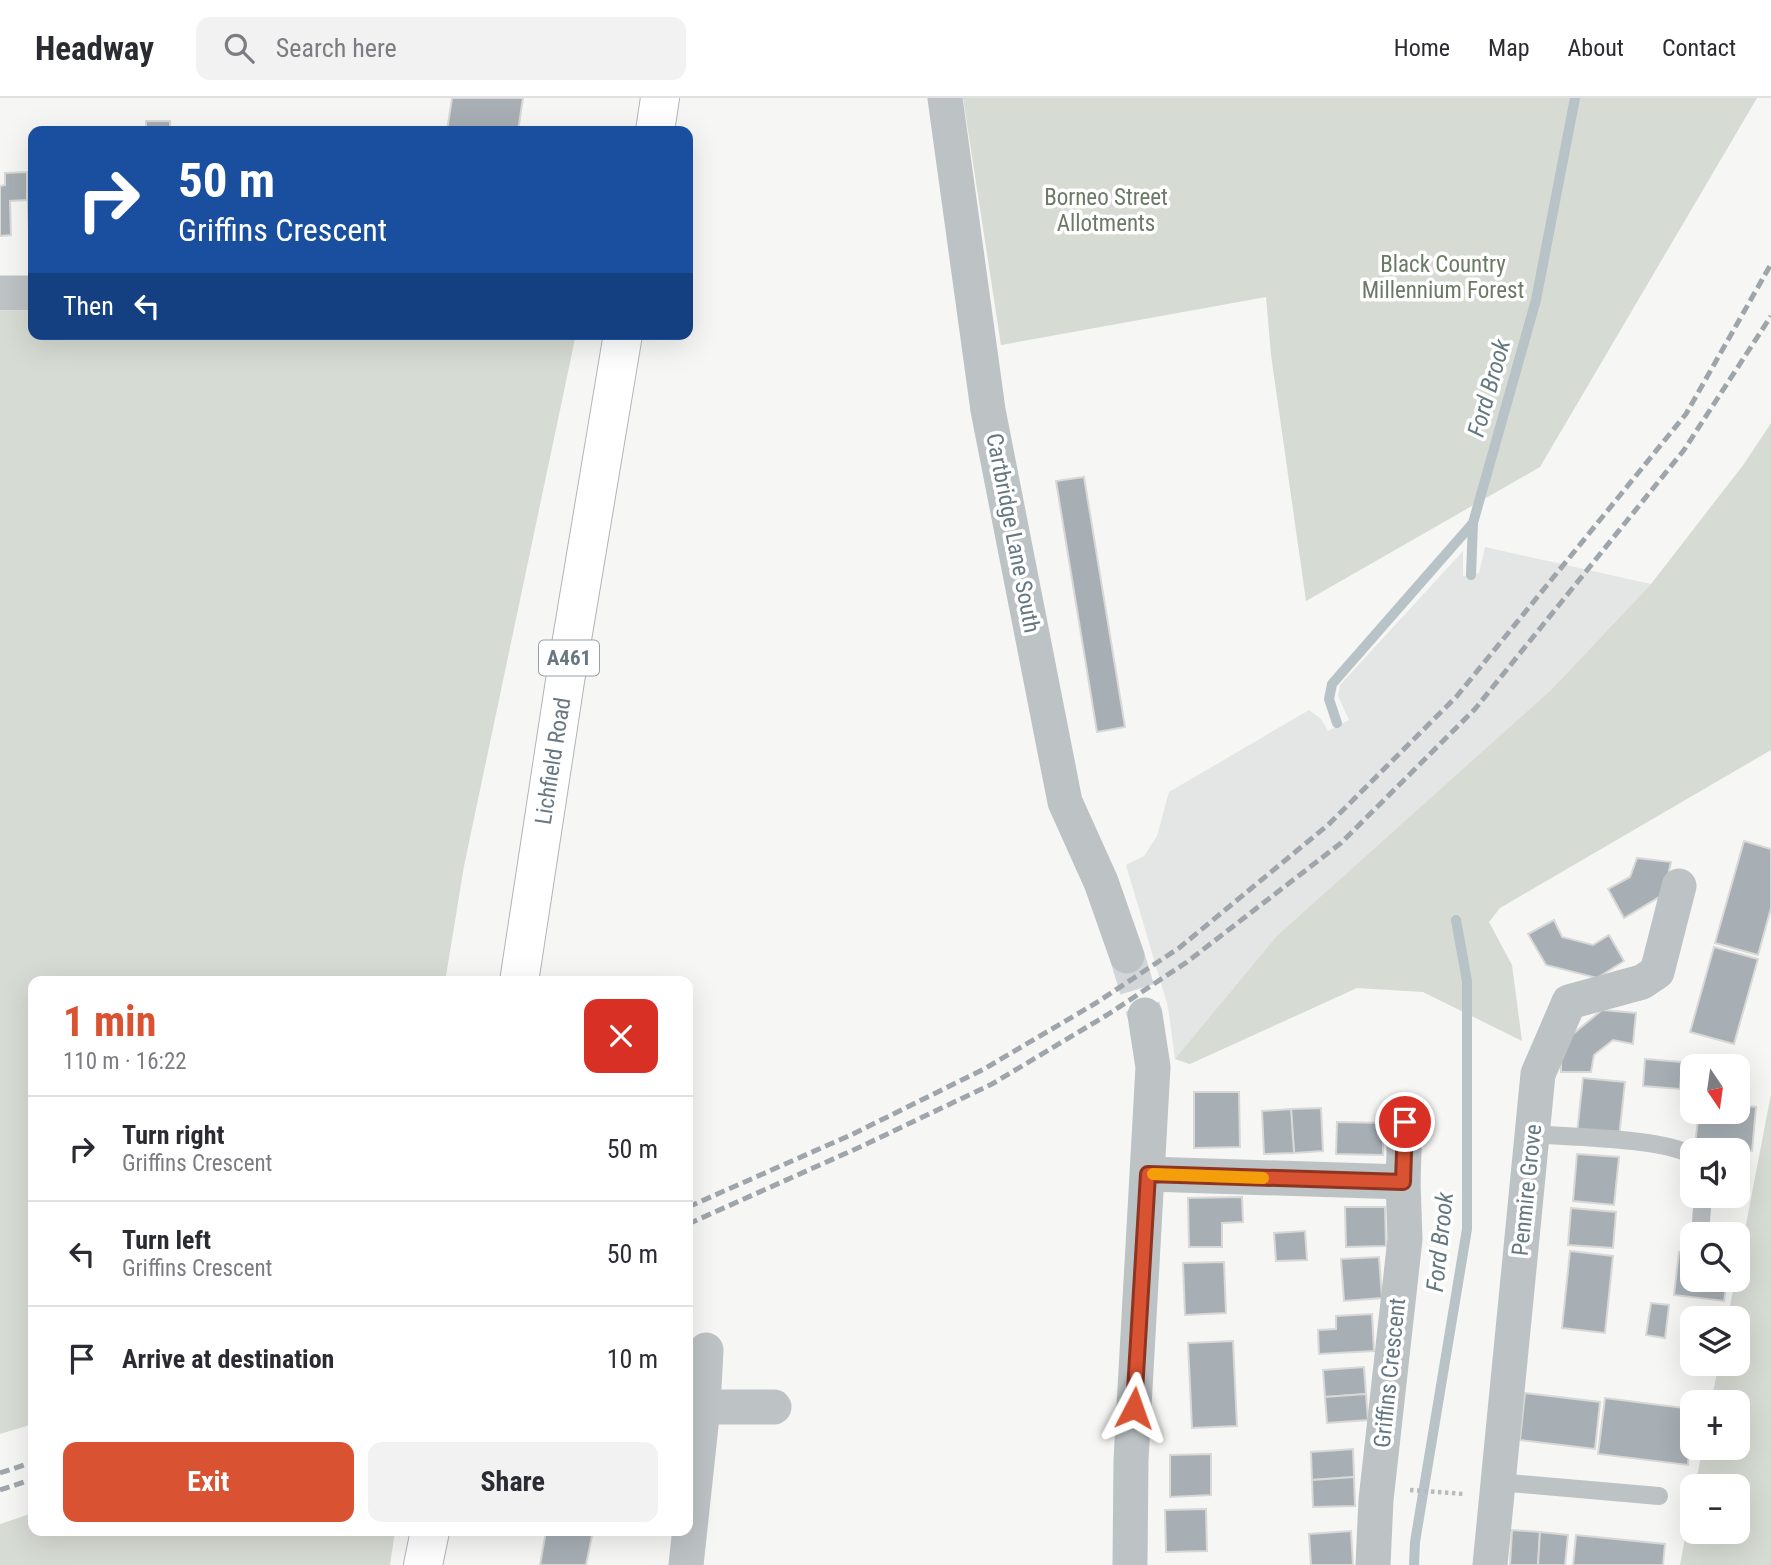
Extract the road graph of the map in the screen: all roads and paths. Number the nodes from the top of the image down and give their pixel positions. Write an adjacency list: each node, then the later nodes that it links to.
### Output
1 (646, 98): 4 (highway)
2 (660, 98): 5 (highway)
3 (945, 98): 10 (street, Cartbridge Lane South)
4 (644, 126)
5 (656, 126)
6 (0, 293): 7 (street)
7 (28, 293)
8 (622, 340): 11 (highway, Lichfield Road / A461)
9 (1678, 886): 14 (street, Penmire Grove)
10 (1128, 956)
11 (520, 976)
12 (1145, 1015): 16 (street)
13 (1405, 1122): 17 (street, Griffins Crescent)
14 (1532, 1134): 15 (lane); 24 (street, Penmire Grove)
15 (1680, 1149)
16 (1148, 1174): 17 (street); 31 (street)
17 (1403, 1182): 32 (street, Griffins Crescent)
18 (1702, 1208): 19 (lane)
19 (1701, 1221)
20 (706, 1350): 21 (street)
21 (704, 1407): 22 (street); 26 (street)
22 (774, 1407)
23 (1399, 1489): 24 (path)
24 (1486, 1489): 25 (lane); 33 (street, Penmire Grove)
25 (1659, 1496)
26 (693, 1504)
27 (429, 1536): 29 (highway)
28 (689, 1536): 30 (street)
29 (423, 1565)
30 (686, 1565)
31 (1130, 1565)
32 (1373, 1565)
33 (1490, 1565)

